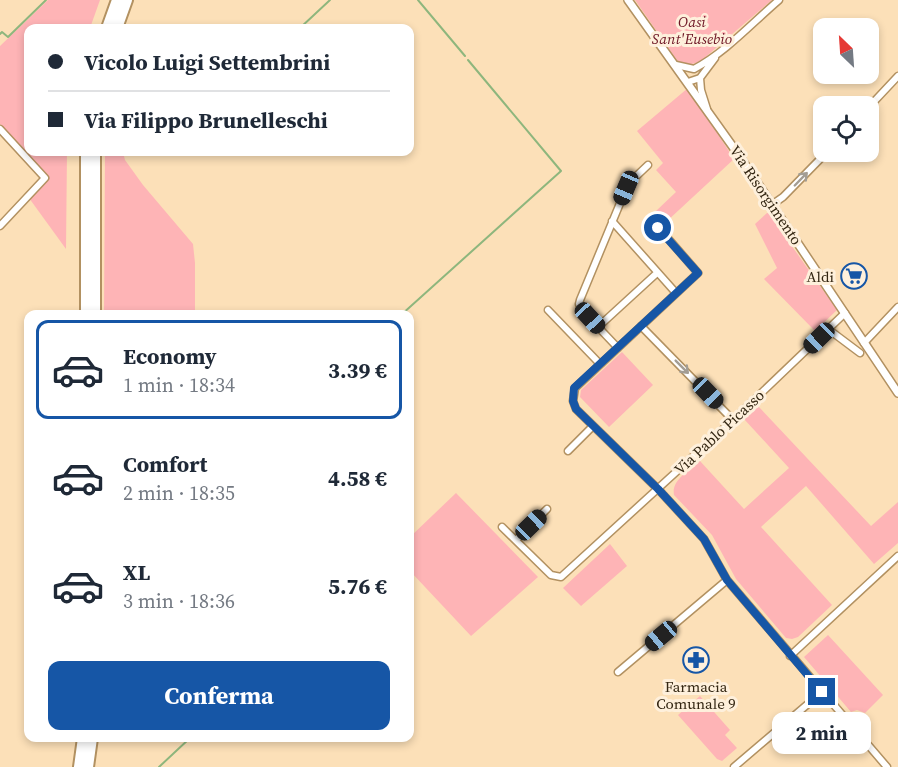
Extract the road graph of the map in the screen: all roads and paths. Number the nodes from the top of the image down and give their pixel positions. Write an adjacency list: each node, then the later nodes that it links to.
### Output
1 (117, 0): 5 (highway)
2 (127, 0): 6 (highway)
3 (628, 0): 8 (street, Via Risorgimento)
4 (779, 0): 7 (street)
5 (108, 24)
6 (118, 24)
7 (717, 55): 9 (street); 11 (street)
8 (676, 65): 9 (street); 12 (street, Via Risorgimento)
9 (694, 69): 12 (street)
10 (898, 76): 13 (street)
11 (700, 78): 12 (street); 14 (street)
12 (687, 81): 14 (street, Via Risorgimento)
13 (879, 96)
14 (708, 110): 22 (street, Via Risorgimento)
15 (0, 129): 16 (street)
16 (24, 155)
17 (25, 156): 24 (street)
18 (86, 156): 29 (highway)
19 (95, 156): 30 (highway)
20 (817, 162): 22 (street, one-way to 20)
21 (648, 165): 23 (street)
22 (773, 204): 32 (street, Via Risorgimento)
23 (612, 221): 26 (street); 34 (street)
24 (0, 226)
25 (658, 228): 27 (street)
26 (657, 273): 27 (street); 34 (street)
27 (676, 292): 33 (street)
28 (898, 308): 36 (street)
29 (86, 310)
30 (95, 310)
31 (548, 310): 39 (street)
32 (845, 313): 35 (street, Via Pablo Picasso); 36 (street, Via Risorgimento)
33 (641, 326): 37 (street); 41 (street, one-way to 41)
34 (598, 327): 37 (street)
35 (828, 329): 38 (street); 41 (street, Via Pablo Picasso)
36 (864, 343): 40 (street, Via Risorgimento)
37 (618, 348): 39 (street)
38 (860, 353)
39 (600, 364): 42 (street)
40 (898, 393)
41 (733, 420): 44 (street, Via Pablo Picasso)
42 (593, 426): 43 (street); 44 (street)
43 (568, 451)
44 (658, 489): 47 (street, Via Pablo Picasso); 49 (street)
45 (547, 509): 47 (street)
46 (502, 527): 47 (street, Via Pablo Picasso)
47 (516, 540)
48 (898, 556): 50 (street)
49 (727, 580): 50 (street); 51 (street)
50 (790, 656): 52 (street)
51 (618, 672)
52 (822, 692): 57 (street); 58 (street)
53 (82, 742): 55 (highway)
54 (91, 742): 56 (highway)
55 (79, 767)
56 (88, 767)
57 (734, 767)
58 (887, 767)

